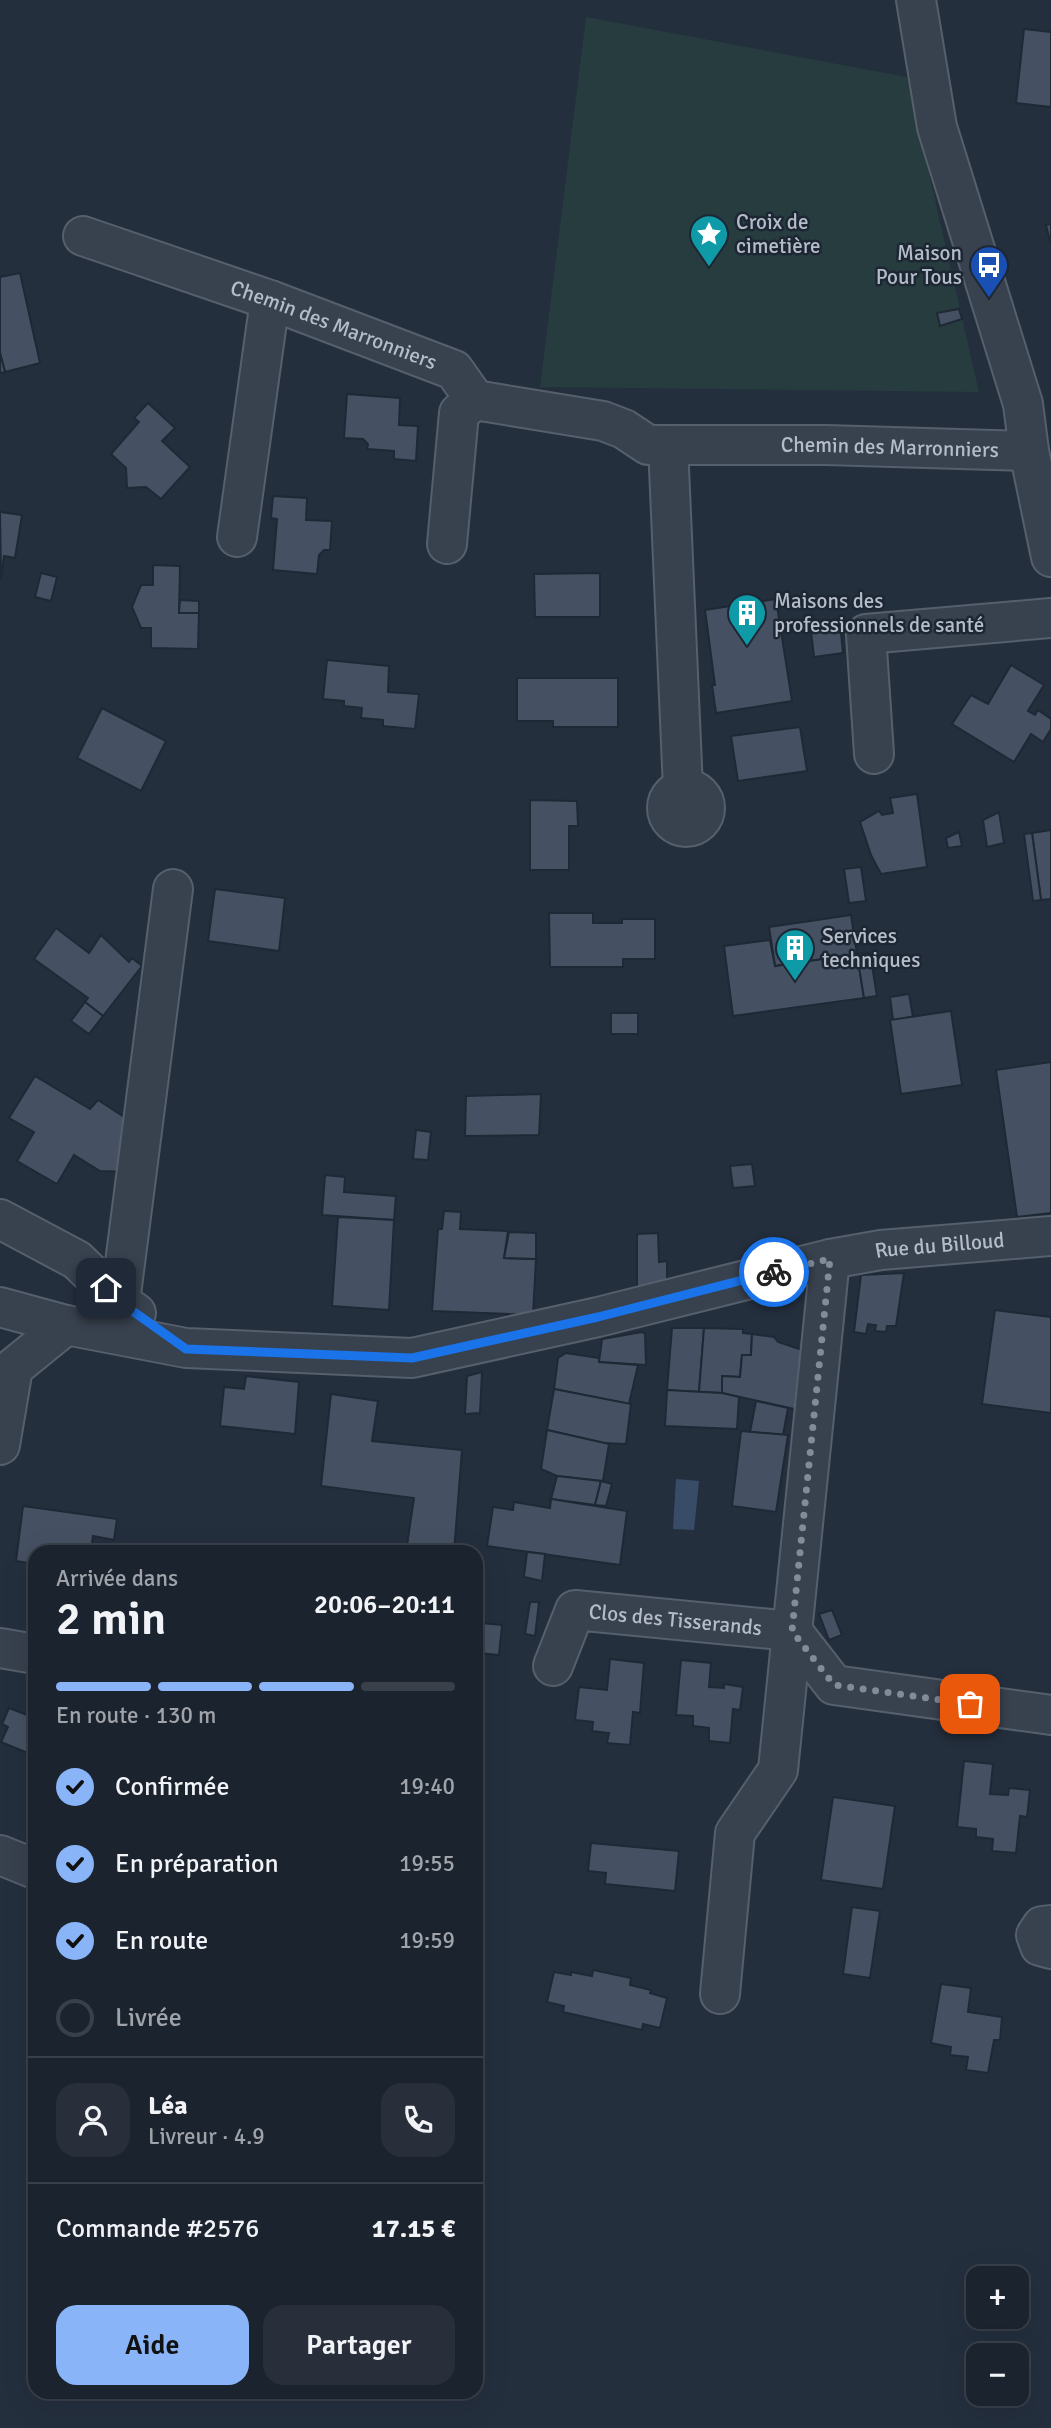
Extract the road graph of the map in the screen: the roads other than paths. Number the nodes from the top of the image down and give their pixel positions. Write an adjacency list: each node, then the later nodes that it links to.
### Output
1 (916, 0): 5 (street)
2 (83, 236): 3 (street, Chemin des Marronniers)
3 (270, 300): 4 (street, Chemin des Marronniers); 8 (street)
4 (475, 400): 6 (street, Chemin des Marronniers); 9 (street)
5 (1037, 401): 7 (street)
6 (668, 445): 7 (street, Chemin des Marronniers); 13 (street)
7 (1029, 452): 10 (street)
8 (237, 537)
9 (447, 544)
10 (1051, 557)
11 (1051, 618): 12 (street)
12 (874, 754)
13 (683, 789)
14 (173, 889): 18 (street)
15 (0, 1219): 18 (street)
16 (1051, 1236): 17 (street, Rue du Billoud)
17 (830, 1259): 22 (street, Rue du Billoud); 24 (street)
18 (120, 1302): 22 (street)
19 (0, 1307): 20 (street)
20 (66, 1325): 21 (street); 22 (street); 23 (street)
21 (0, 1346)
22 (186, 1349)
23 (0, 1445)
24 (792, 1631): 27 (street, Clos des Tisserands); 28 (street, Clos des Tisserands); 31 (street, Clos des Tisserands)
25 (0, 1648): 26 (street)
26 (28, 1653)
27 (553, 1666)
28 (1051, 1715)
29 (0, 1855): 30 (street)
30 (28, 1866)
31 (720, 1994)

